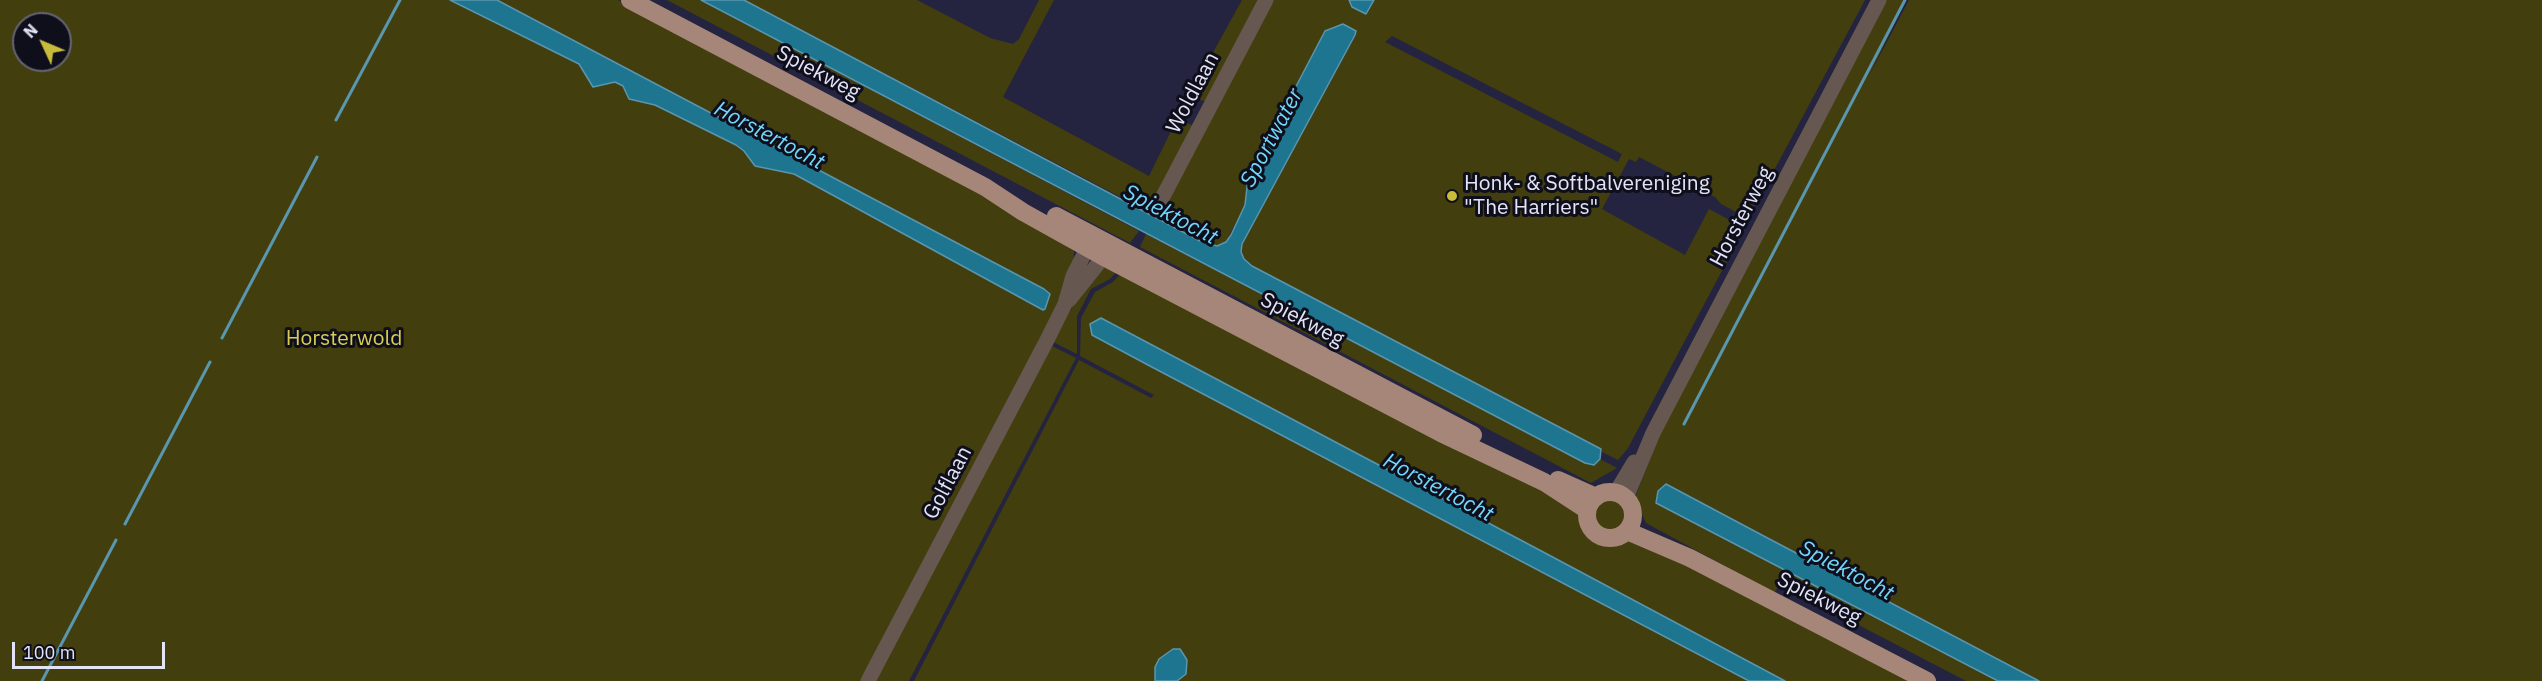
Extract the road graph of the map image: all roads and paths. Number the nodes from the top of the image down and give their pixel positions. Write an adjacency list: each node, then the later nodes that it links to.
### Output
1 (630, 0): 5 (main road, Spiekweg)
2 (1266, 0): 4 (street, Woldlaan)
3 (1879, 0): 6 (street, Horsterweg)
4 (1158, 206)
5 (1098, 246): 7 (main road, Spiekweg); 9 (street, Golflaan)
6 (1621, 495): 7 (main road); 8 (main road)
7 (1592, 504): 8 (main road)
8 (1630, 526): 10 (main road, Spiekweg)
9 (868, 681)
10 (1927, 681)

